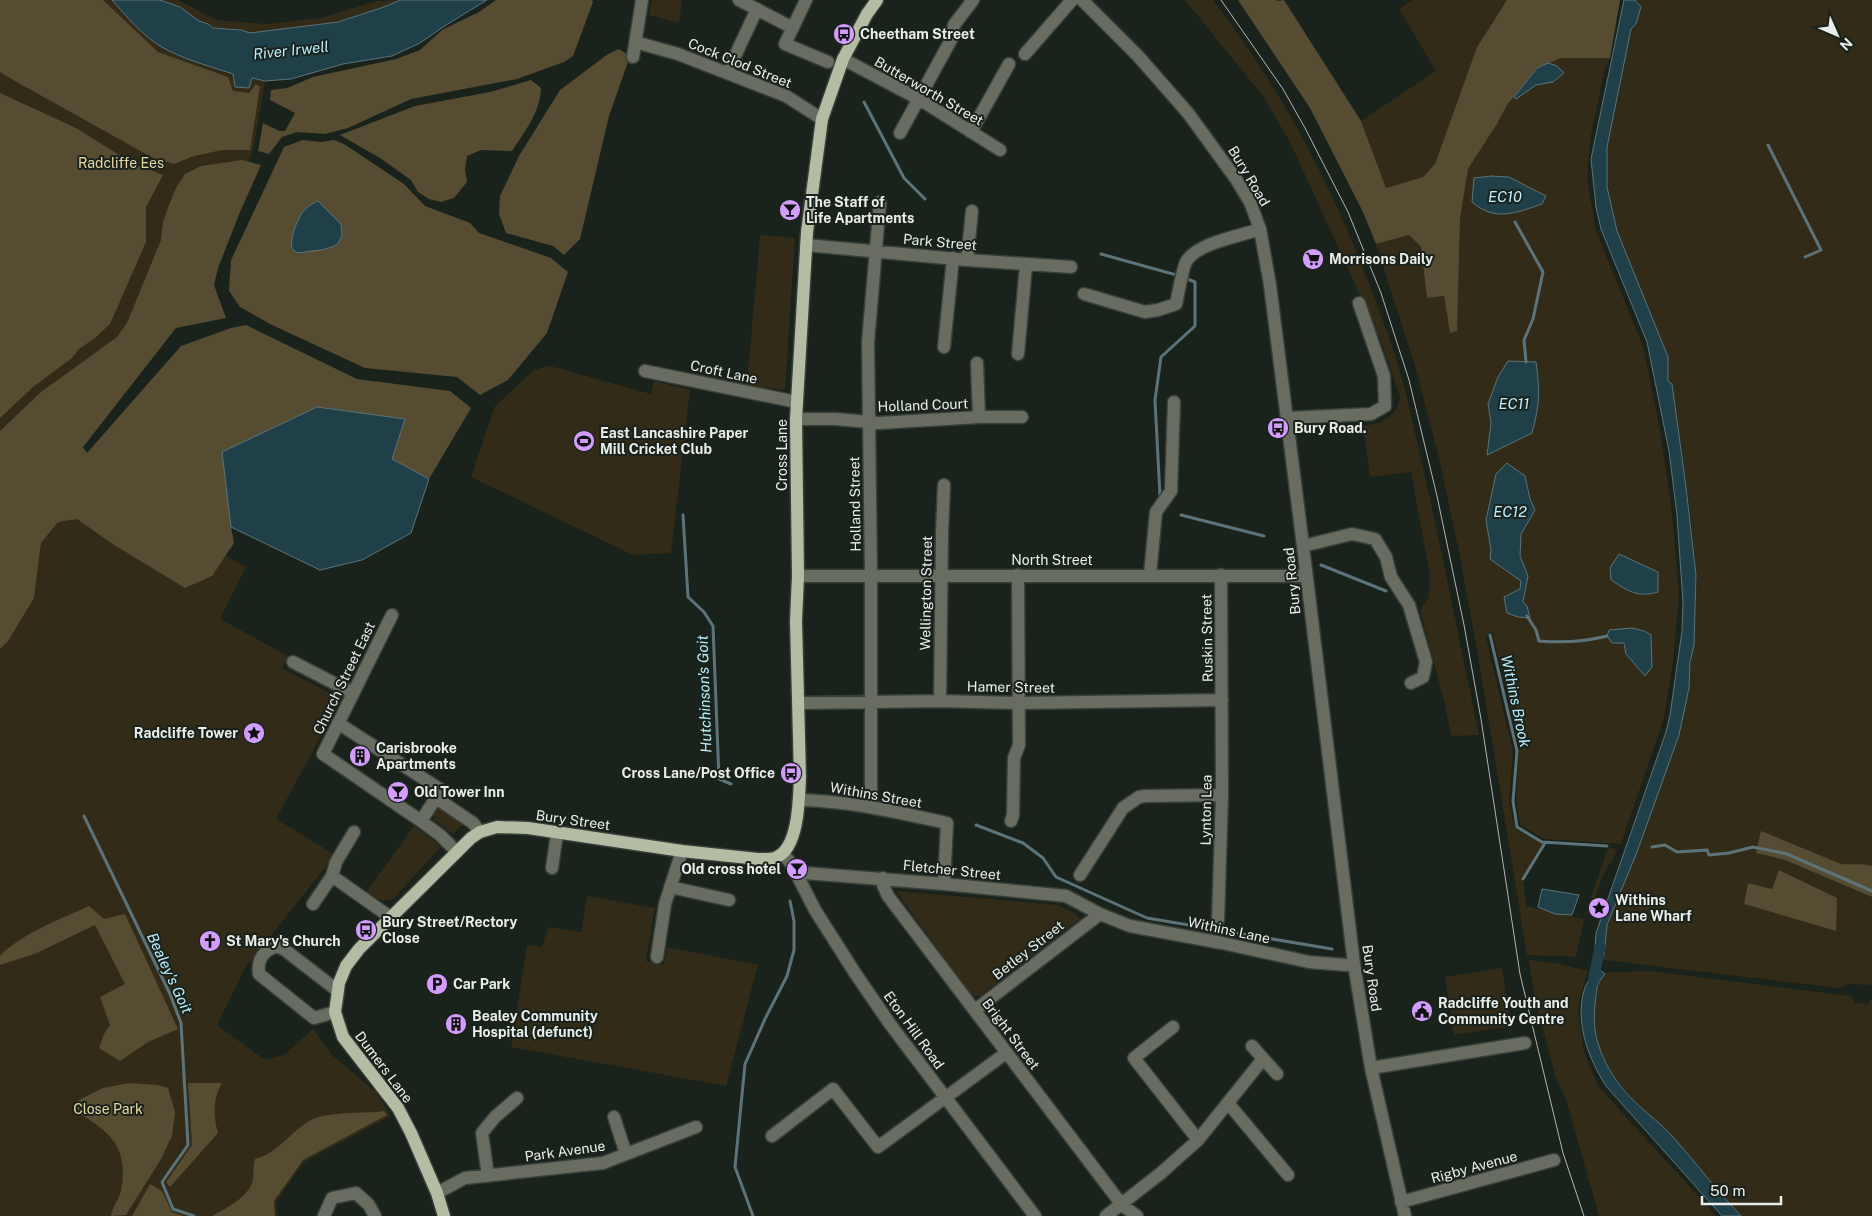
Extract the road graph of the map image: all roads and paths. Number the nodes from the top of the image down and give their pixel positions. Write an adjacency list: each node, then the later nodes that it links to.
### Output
1 (642, 0): 12 (street)
2 (739, 0): 8 (street)
3 (806, 0): 9 (street)
4 (877, 0): 13 (main road, Cross Lane)
5 (973, 0): 17 (street)
6 (1072, 0): 11 (street)
7 (1082, 0): 24 (street, Bury Road)
8 (757, 9): 9 (street); 16 (street)
9 (793, 28): 14 (street)
10 (642, 44): 16 (street, Cock Clod Street)
11 (1025, 54)
12 (634, 57)
13 (843, 59): 17 (street, Butterworth Street); 18 (main road, Cross Lane)
14 (828, 62)
15 (1008, 64): 19 (street)
16 (726, 73): 18 (street, Cock Clod Street)
17 (919, 99): 19 (street, Butterworth Street); 20 (street)
18 (822, 119): 25 (main road, Cross Lane)
19 (971, 132): 21 (street, Butterworth Street)
20 (900, 133)
21 (1000, 150)
22 (880, 202): 26 (street, Holland Street)
23 (972, 211): 28 (street)
24 (1260, 229): 31 (street); 41 (street, Bury Road)
25 (806, 245): 26 (street, Park Street); 37 (main road, Cross Lane)
26 (877, 252): 27 (street, Park Street); 43 (street, Holland Street)
27 (953, 258): 28 (street, Park Street); 33 (street)
28 (967, 260): 29 (street, Park Street)
29 (1026, 265): 30 (street, Park Street); 34 (street)
30 (1071, 268)
31 (1084, 294)
32 (1358, 303): 41 (street)
33 (944, 346)
34 (1018, 354)
35 (977, 363): 39 (street, Holland Court)
36 (646, 371): 37 (street, Croft Lane)
37 (797, 402): 42 (main road, Cross Lane)
38 (1174, 402): 49 (street)
39 (979, 417): 40 (street, Holland Court); 43 (street, Holland Court)
40 (1022, 417)
41 (1287, 418): 45 (street, Bury Road)
42 (796, 419): 43 (street, Holland Court); 51 (main road, Cross Lane)
43 (868, 421): 46 (street, Holland Street)
44 (944, 485): 47 (street, Wellington Street)
45 (1303, 546): 52 (street, Bury Road); 55 (street)
46 (871, 575): 47 (street, North Street); 51 (street, North Street); 59 (street, Holland Street)
47 (942, 575): 48 (street, North Street); 57 (street, Wellington Street)
48 (1018, 575): 49 (street, North Street); 61 (street)
49 (1150, 575): 50 (street, North Street)
50 (1221, 575): 52 (street, North Street); 58 (street, Ruskin Street)
51 (798, 576): 60 (main road, Cross Lane)
52 (1306, 576): 88 (street, Bury Road)
53 (392, 615): 56 (street, Church Street East)
54 (293, 662): 56 (street)
55 (1411, 683)
56 (353, 693): 62 (street, Church Street East)
57 (940, 700): 59 (street, Hamer Street); 61 (street, Hamer Street)
58 (1222, 700): 61 (street, Hamer Street); 64 (street, Lynton Lea)
59 (872, 702): 60 (street, Hamer Street); 66 (street, Holland Street)
60 (799, 703): 65 (main road, Cross Lane)
61 (1020, 703): 68 (street)
62 (338, 723): 63 (street); 67 (street, Church Street East)
63 (439, 794): 67 (street); 70 (street)
64 (1222, 794): 78 (street); 86 (street, Lynton Lea)
65 (799, 800): 66 (street, Withins Street); 74 (main road, Cross Lane)
66 (870, 807): 80 (street, Withins Street)
67 (421, 821): 73 (street)
68 (1012, 821)
69 (354, 832): 76 (street)
70 (480, 832): 71 (main road, Bury Street); 73 (main road, Bury Street)
71 (556, 833): 72 (main road, Bury Street); 75 (street)
72 (682, 851): 74 (main road, Bury Street); 81 (street)
73 (457, 852): 85 (main road, Bury Street)
74 (783, 853): 77 (street, Eton Hill Road)
75 (552, 868)
76 (332, 876): 83 (street); 85 (street)
77 (798, 876): 79 (street, Fletcher Street); 99 (street, Eton Hill Road)
78 (1080, 876)
79 (883, 878): 80 (street, Fletcher Street); 90 (street, Bright Street)
80 (944, 884): 84 (street, Fletcher Street)
81 (670, 887): 82 (street); 87 (street)
82 (729, 900)
83 (313, 904)
84 (1100, 914): 88 (street, Withins Lane); 90 (street, Betley Street)
85 (390, 917): 89 (main road, Dumers Lane)
86 (1218, 920)
87 (657, 957)
88 (1354, 964): 97 (street, Bury Road)
89 (338, 991): 91 (main road, Dumers Lane); 91 (street)
90 (975, 1010): 95 (street, Bright Street)
91 (335, 1012): 110 (main road, Dumers Lane)
92 (1173, 1027): 105 (street)
93 (1525, 1043): 97 (street)
94 (1252, 1046): 96 (street)
95 (1006, 1053): 99 (street); 112 (street, Bright Street)
96 (1263, 1059): 98 (street); 101 (street)
97 (1371, 1068): 111 (street, Bury Road)
98 (1277, 1074)
99 (945, 1097): 104 (street); 116 (street, Eton Hill Road)
100 (517, 1098): 109 (street)
101 (1228, 1103): 105 (street); 108 (street)
102 (614, 1117): 106 (street)
103 (696, 1127): 106 (street, Park Avenue)
104 (772, 1136)
105 (1198, 1140): 112 (street)
106 (626, 1154): 109 (street, Park Avenue)
107 (1554, 1160): 111 (street, Rigby Avenue)
108 (1288, 1175)
109 (488, 1176): 110 (street, Park Avenue)
110 (437, 1193): 115 (main road, Dumers Lane)
111 (1401, 1202): 119 (street, Bury Road)
112 (1122, 1204): 117 (street); 118 (street, Bright Street)
113 (324, 1216): 114 (street)
114 (375, 1216)
115 (444, 1216)
116 (1034, 1216)
117 (1106, 1216)
118 (1137, 1216)
119 (1405, 1216)

